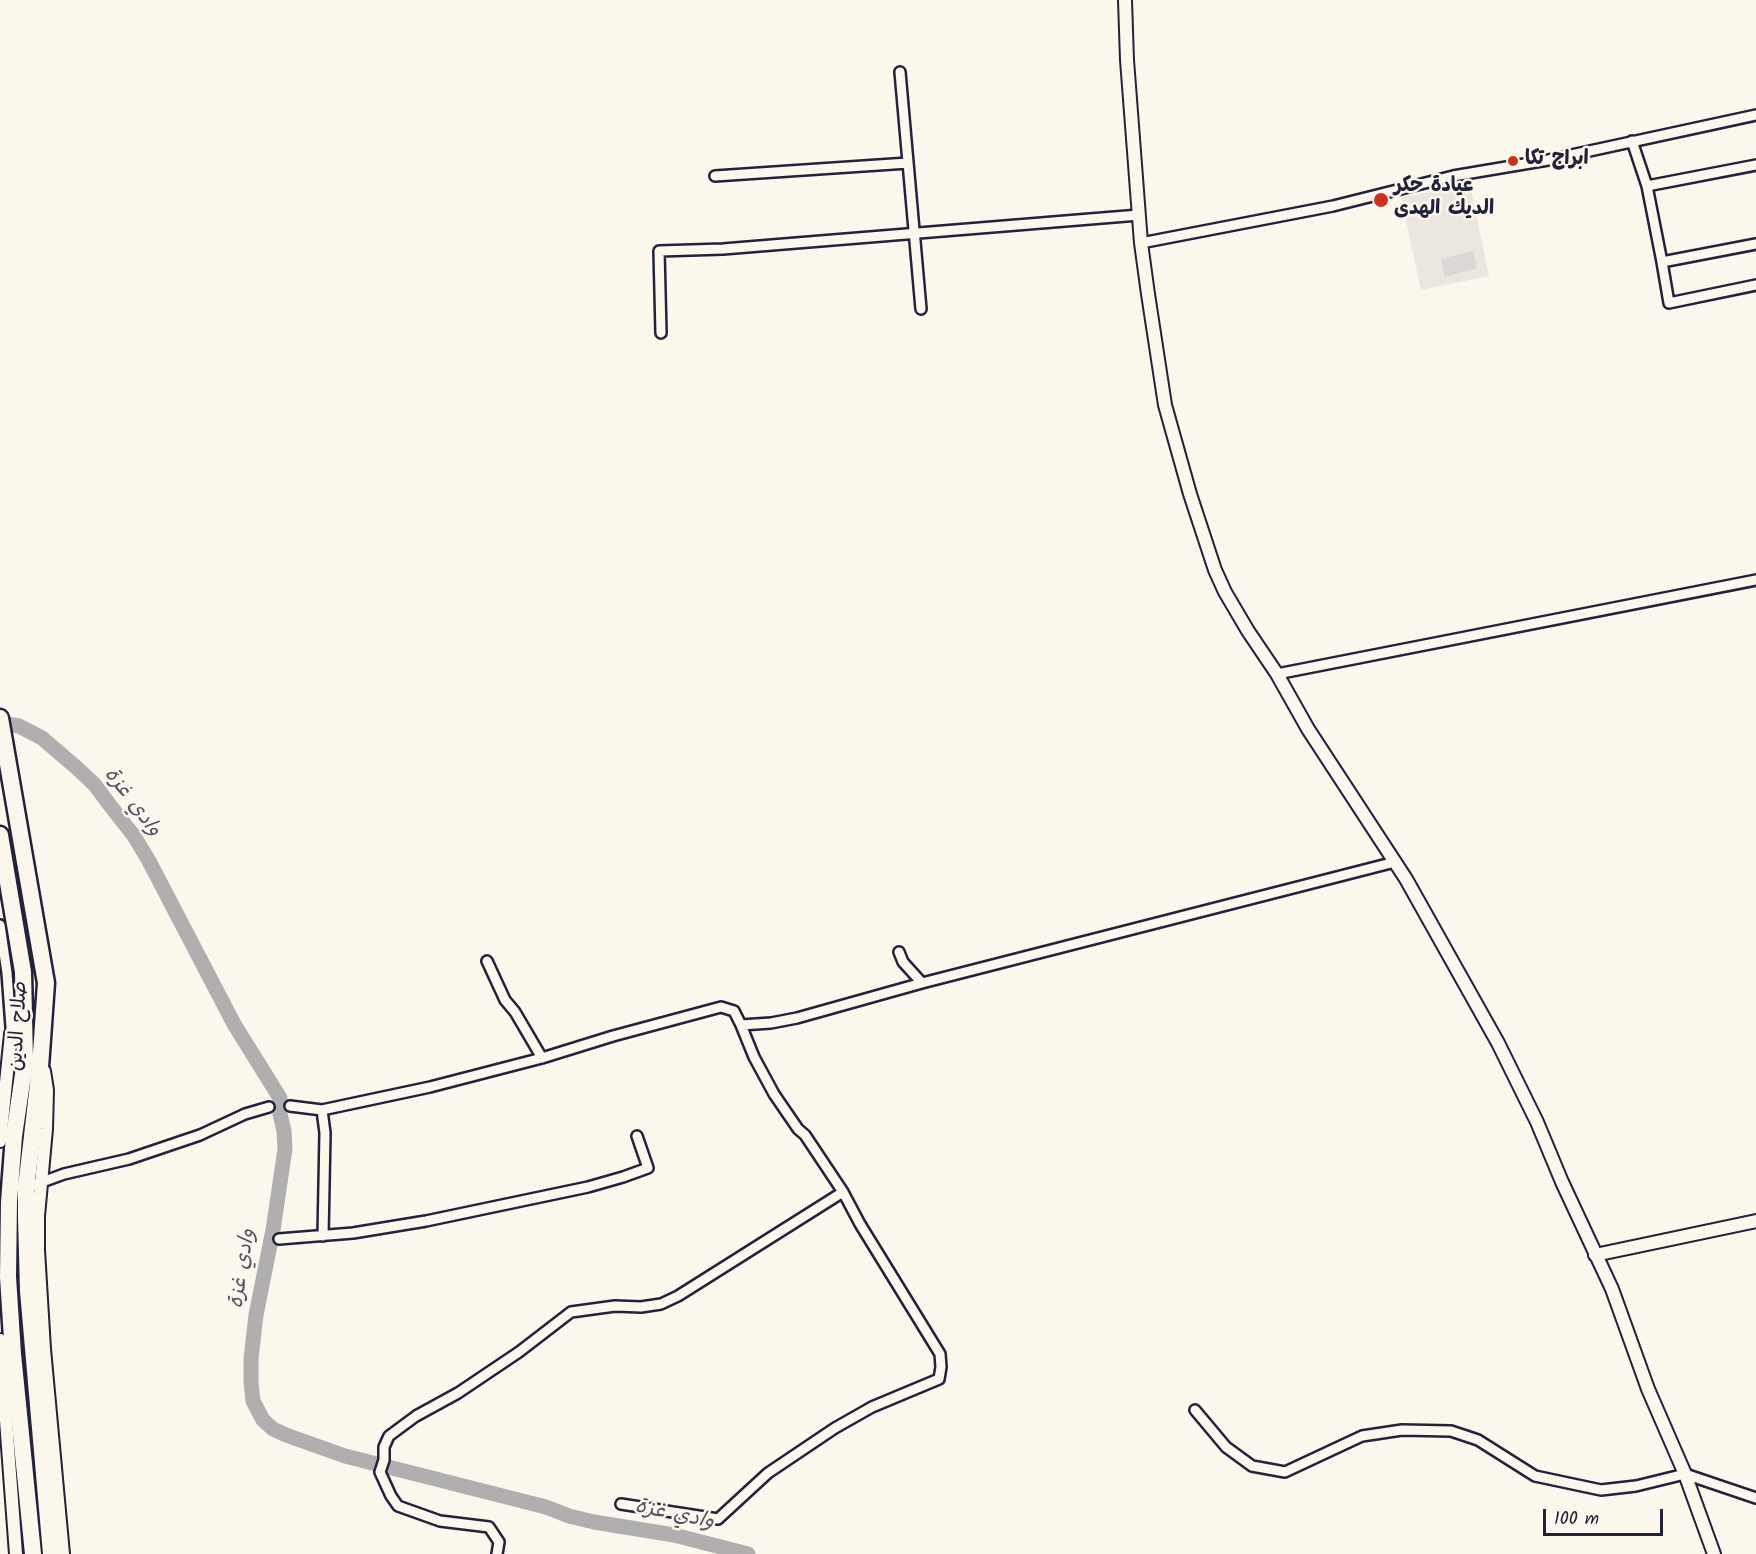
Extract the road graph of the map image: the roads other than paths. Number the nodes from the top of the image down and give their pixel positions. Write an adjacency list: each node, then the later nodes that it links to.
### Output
1 (1125, 0): 9 (street)
2 (900, 72): 5 (street)
3 (1756, 115): 4 (street)
4 (1632, 141): 8 (street); 11 (street)
5 (908, 163): 7 (street); 10 (street)
6 (1756, 165): 8 (street)
7 (715, 176)
8 (1647, 186): 13 (street)
9 (1139, 215): 10 (street); 11 (street)
10 (915, 233): 15 (street); 16 (street)
11 (1141, 243): 18 (street)
12 (1756, 243): 13 (street)
13 (1662, 262): 14 (street)
14 (1756, 285)
15 (921, 309)
16 (662, 333)
17 (1756, 579): 18 (street)
18 (1277, 674): 21 (street)
19 (0, 718): 36 (highway, صلاح الدين)
20 (0, 834): 27 (highway, صلاح الدين)
21 (1395, 862): 26 (street); 41 (street)
22 (0, 925): 25 (street)
23 (899, 952): 26 (street)
24 (487, 961): 30 (street)
25 (4, 974): 29 (street)
26 (922, 983): 28 (street)
27 (23, 997): 29 (street); 48 (highway, صلاح الدين)
28 (741, 1025): 30 (street); 37 (street)
29 (12, 1034): 35 (street)
30 (542, 1058): 33 (street)
31 (291, 1106): 33 (street)
32 (269, 1107): 36 (street)
33 (322, 1110): 39 (street)
34 (637, 1136): 39 (street)
35 (0, 1140)
36 (33, 1185): 49 (highway, صلاح الدين); 50 (street)
37 (843, 1192): 46 (street); 51 (street)
38 (1756, 1221): 41 (street)
39 (323, 1236): 40 (street)
40 (279, 1239)
41 (1595, 1255): 44 (street)
42 (0, 1340): 47 (street)
43 (1195, 1410): 44 (street)
44 (1685, 1474): 45 (street); 52 (street)
45 (1756, 1498)
46 (621, 1504)
47 (16, 1554)
48 (33, 1554)
49 (51, 1554)
50 (63, 1554)
51 (497, 1554)
52 (1714, 1554)

